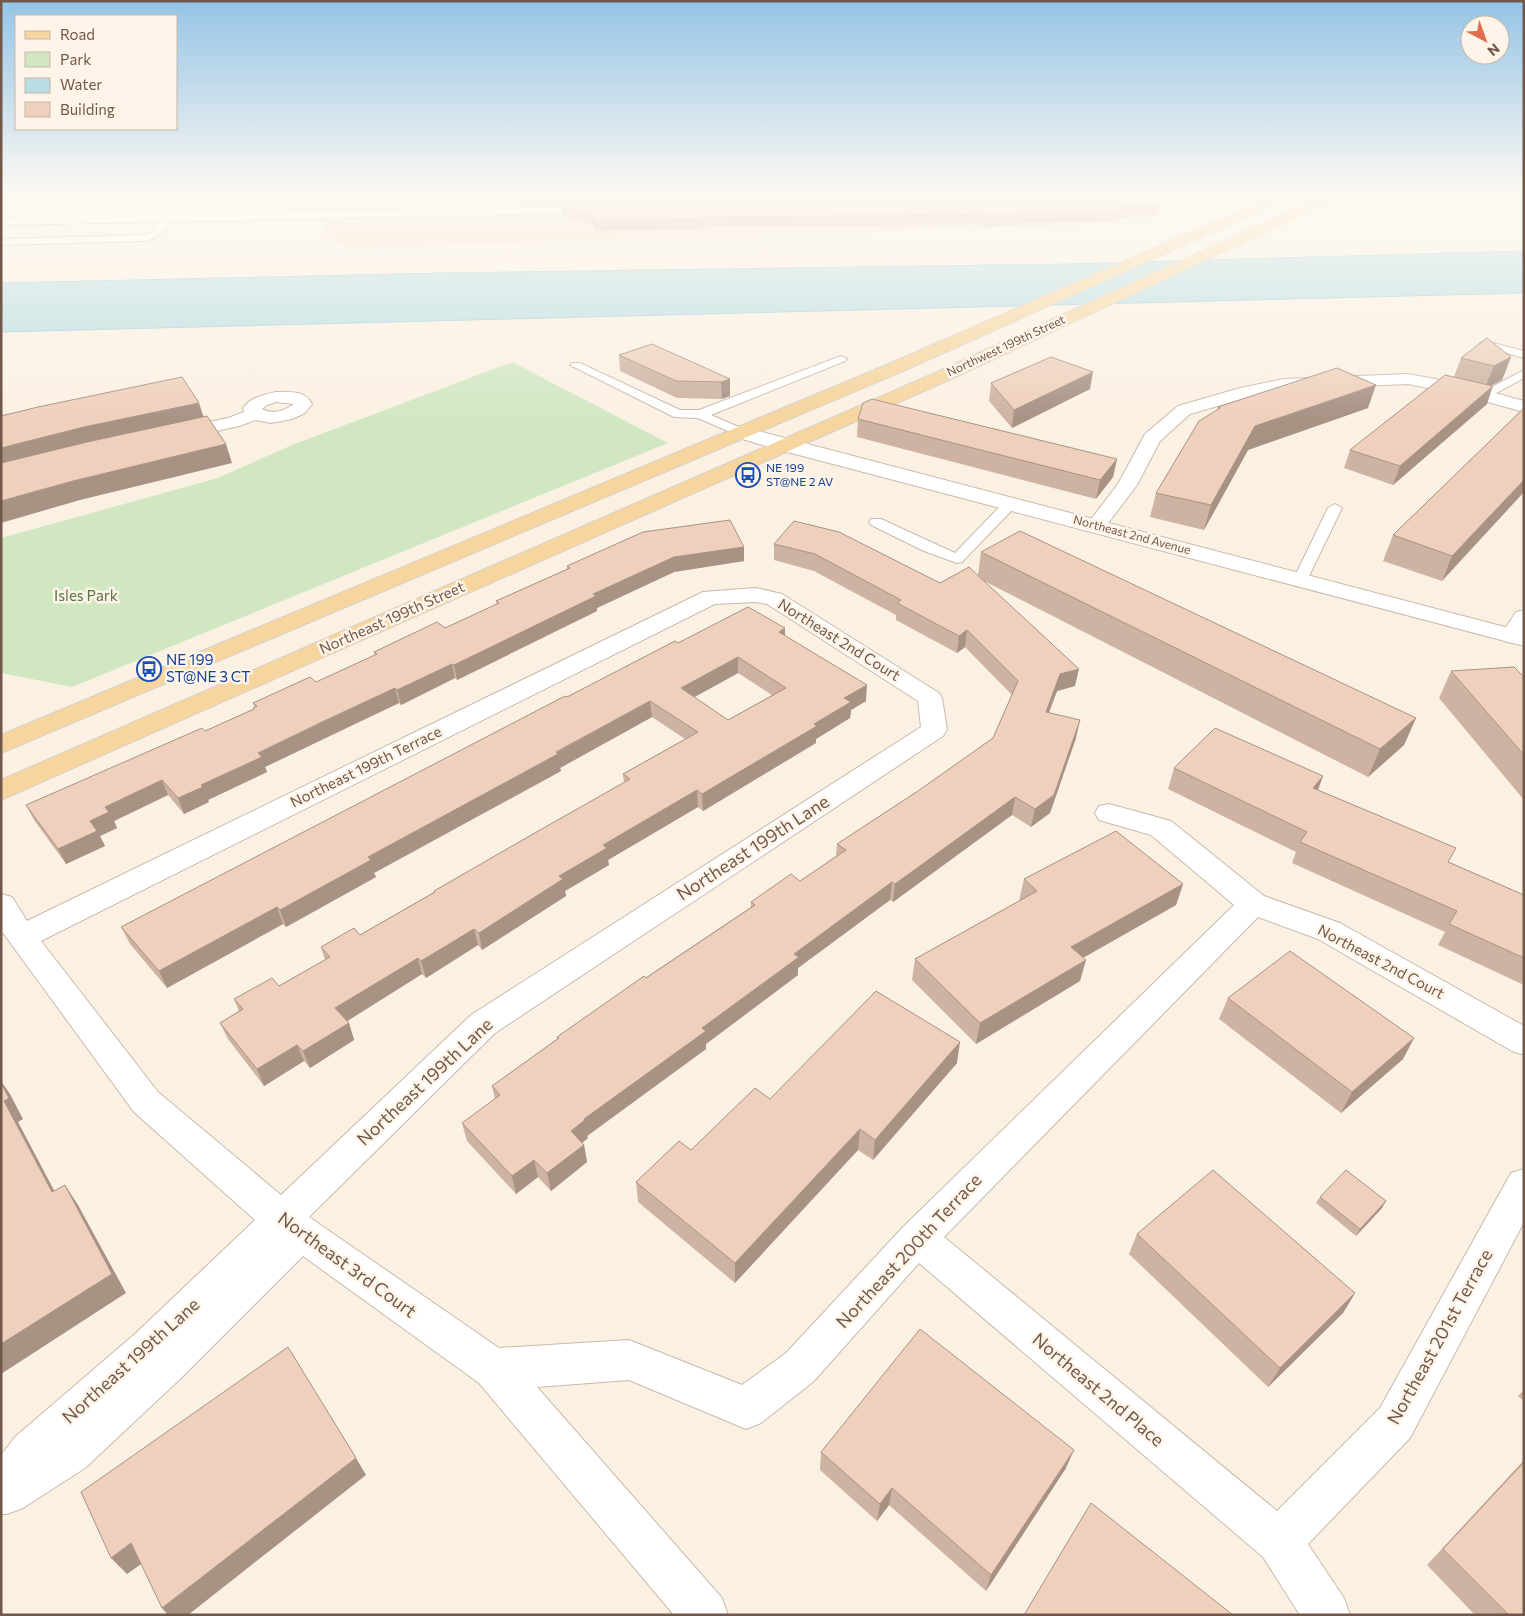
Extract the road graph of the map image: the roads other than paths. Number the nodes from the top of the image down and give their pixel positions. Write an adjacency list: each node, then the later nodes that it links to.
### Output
1 (1118, 269): 12 (main road, Northwest 199th Street)
2 (1172, 269): 14 (main road, Northwest 199th Street)
3 (1485, 344): 4 (lane)
4 (1524, 355)
5 (841, 359): 11 (lane)
6 (576, 365): 11 (lane)
7 (1524, 373): 8 (lane)
8 (1483, 396): 9 (street); 18 (street)
9 (1524, 407)
10 (255, 414): 13 (street)
11 (700, 414): 12 (lane)
12 (739, 432): 14 (street, Northeast 2nd Avenue); 23 (main road)
13 (157, 438)
14 (783, 445): 15 (street, Northeast 2nd Avenue); 24 (main road, Northeast 199th Street)
15 (1010, 504): 17 (lane); 18 (street, Northeast 2nd Avenue)
16 (1335, 508): 19 (lane)
17 (876, 522)
18 (1096, 526): 19 (street, Northeast 2nd Avenue)
19 (1300, 580): 21 (street, Northeast 2nd Avenue)
20 (711, 598): 22 (street, Northeast 2nd Court); 28 (street, Northeast 199th Terrace)
21 (1520, 631)
22 (934, 730): 31 (street, Northeast 199th Lane)
23 (1, 745)
24 (1, 791)
25 (1109, 813): 26 (street, Northeast 2nd Court)
26 (1253, 904): 29 (street, Northeast 2nd Court); 32 (street, Northeast 200th Terrace)
27 (1, 905): 28 (street, Northeast 3rd Court)
28 (21, 937): 31 (street, Northeast 3rd Court)
29 (1524, 1042)
30 (1524, 1185): 35 (street, Northeast 201st Terrace)
31 (291, 1226): 33 (street, Northeast 3rd Court); 34 (street, Northeast 199th Lane)
32 (917, 1238): 33 (street, Northeast 200th Terrace); 35 (street, Northeast 2nd Place)
33 (494, 1369): 36 (street, Northeast 3rd Court)
34 (1, 1494)
35 (1279, 1542): 37 (street)
36 (705, 1615)
37 (1327, 1615)

